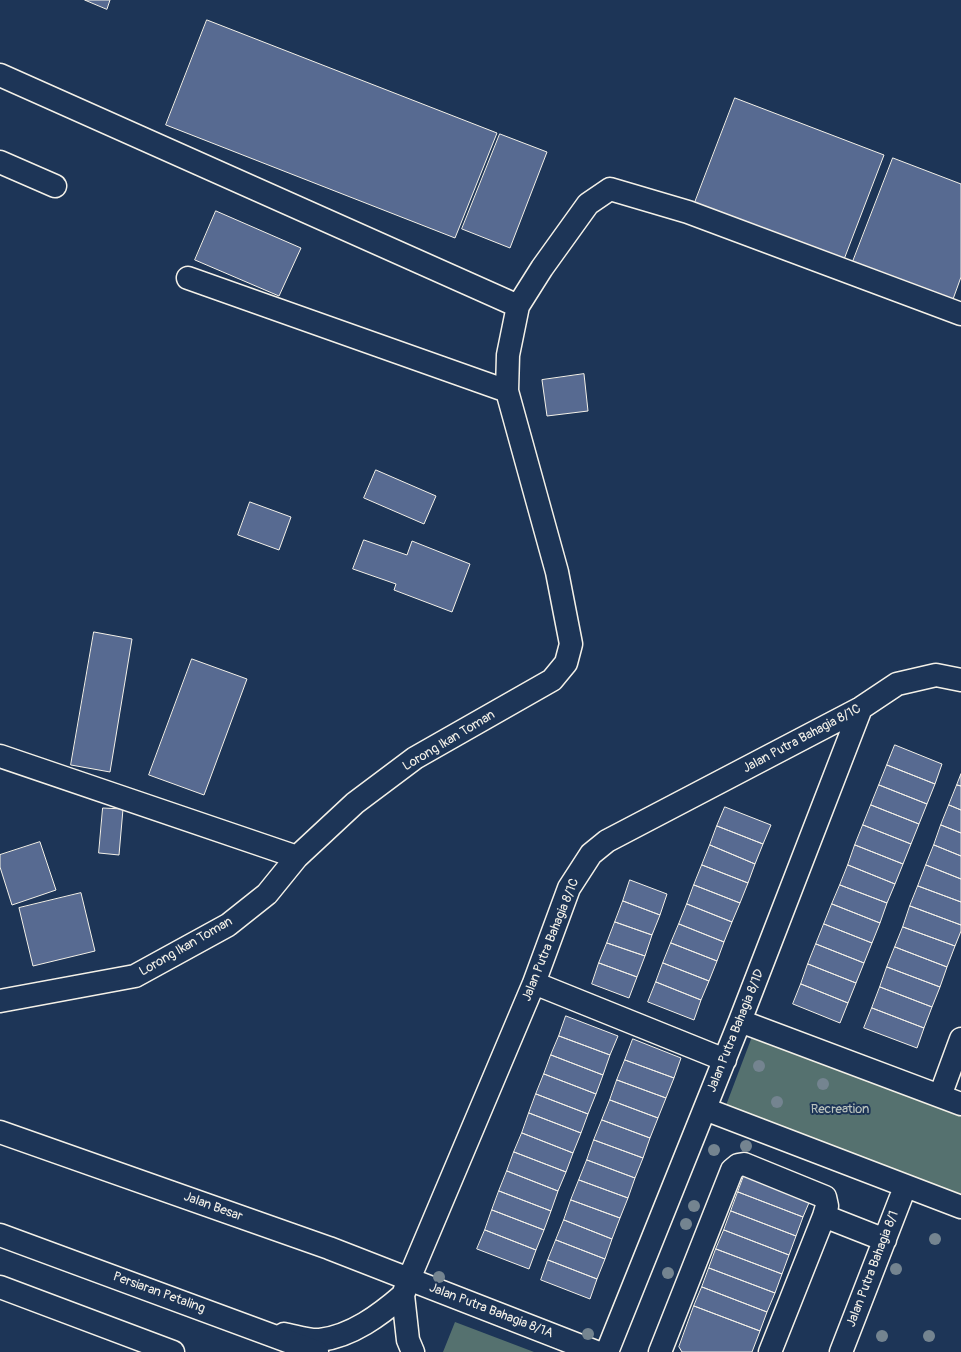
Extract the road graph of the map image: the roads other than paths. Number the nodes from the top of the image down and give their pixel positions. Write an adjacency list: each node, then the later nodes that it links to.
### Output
1 (0, 75): 5 (street)
2 (0, 162): 3 (street)
3 (55, 186)
4 (188, 278): 7 (street)
5 (518, 306): 6 (street); 7 (street, Lorong Ikan Toman)
6 (961, 314)
7 (507, 391): 11 (street, Lorong Ikan Toman)
8 (961, 680): 9 (street, Jalan Putra Bahagia 8/1C)
9 (861, 708): 12 (street, Jalan Putra Bahagia 8/1C); 14 (street, Jalan Putra Bahagia 8/1D)
10 (0, 756): 11 (street)
11 (297, 857): 13 (street, Lorong Ikan Toman)
12 (534, 983): 16 (street); 27 (street, Jalan Putra Bahagia 8/1C)
13 (0, 1001)
14 (740, 1021): 16 (street, Jalan Putra Bahagia 8/1D); 17 (street)
15 (961, 1039): 17 (street)
16 (725, 1060): 19 (street, Jalan Putra Bahagia 8/1D)
17 (940, 1096): 18 (street)
18 (961, 1104)
19 (705, 1109): 21 (street); 33 (street, Jalan Putra Bahagia 8/1D)
20 (0, 1132): 27 (street, Jalan Besar)
21 (905, 1187): 22 (street); 25 (street, Jalan Putra Bahagia 8/1)
22 (961, 1207)
23 (824, 1216): 25 (street); 34 (street); 35 (street)
24 (0, 1235): 28 (street, Persiaran Petaling)
25 (884, 1240): 36 (street, Jalan Putra Bahagia 8/1)
26 (0, 1287): 29 (street)
27 (406, 1287): 28 (street); 31 (street); 32 (street, Jalan Putra Bahagia 8/1A)
28 (254, 1328): 30 (street, Persiaran Petaling)
29 (173, 1352)
30 (317, 1352)
31 (413, 1352)
32 (596, 1352)
33 (608, 1352)
34 (660, 1352)
35 (770, 1352)
36 (841, 1352)

